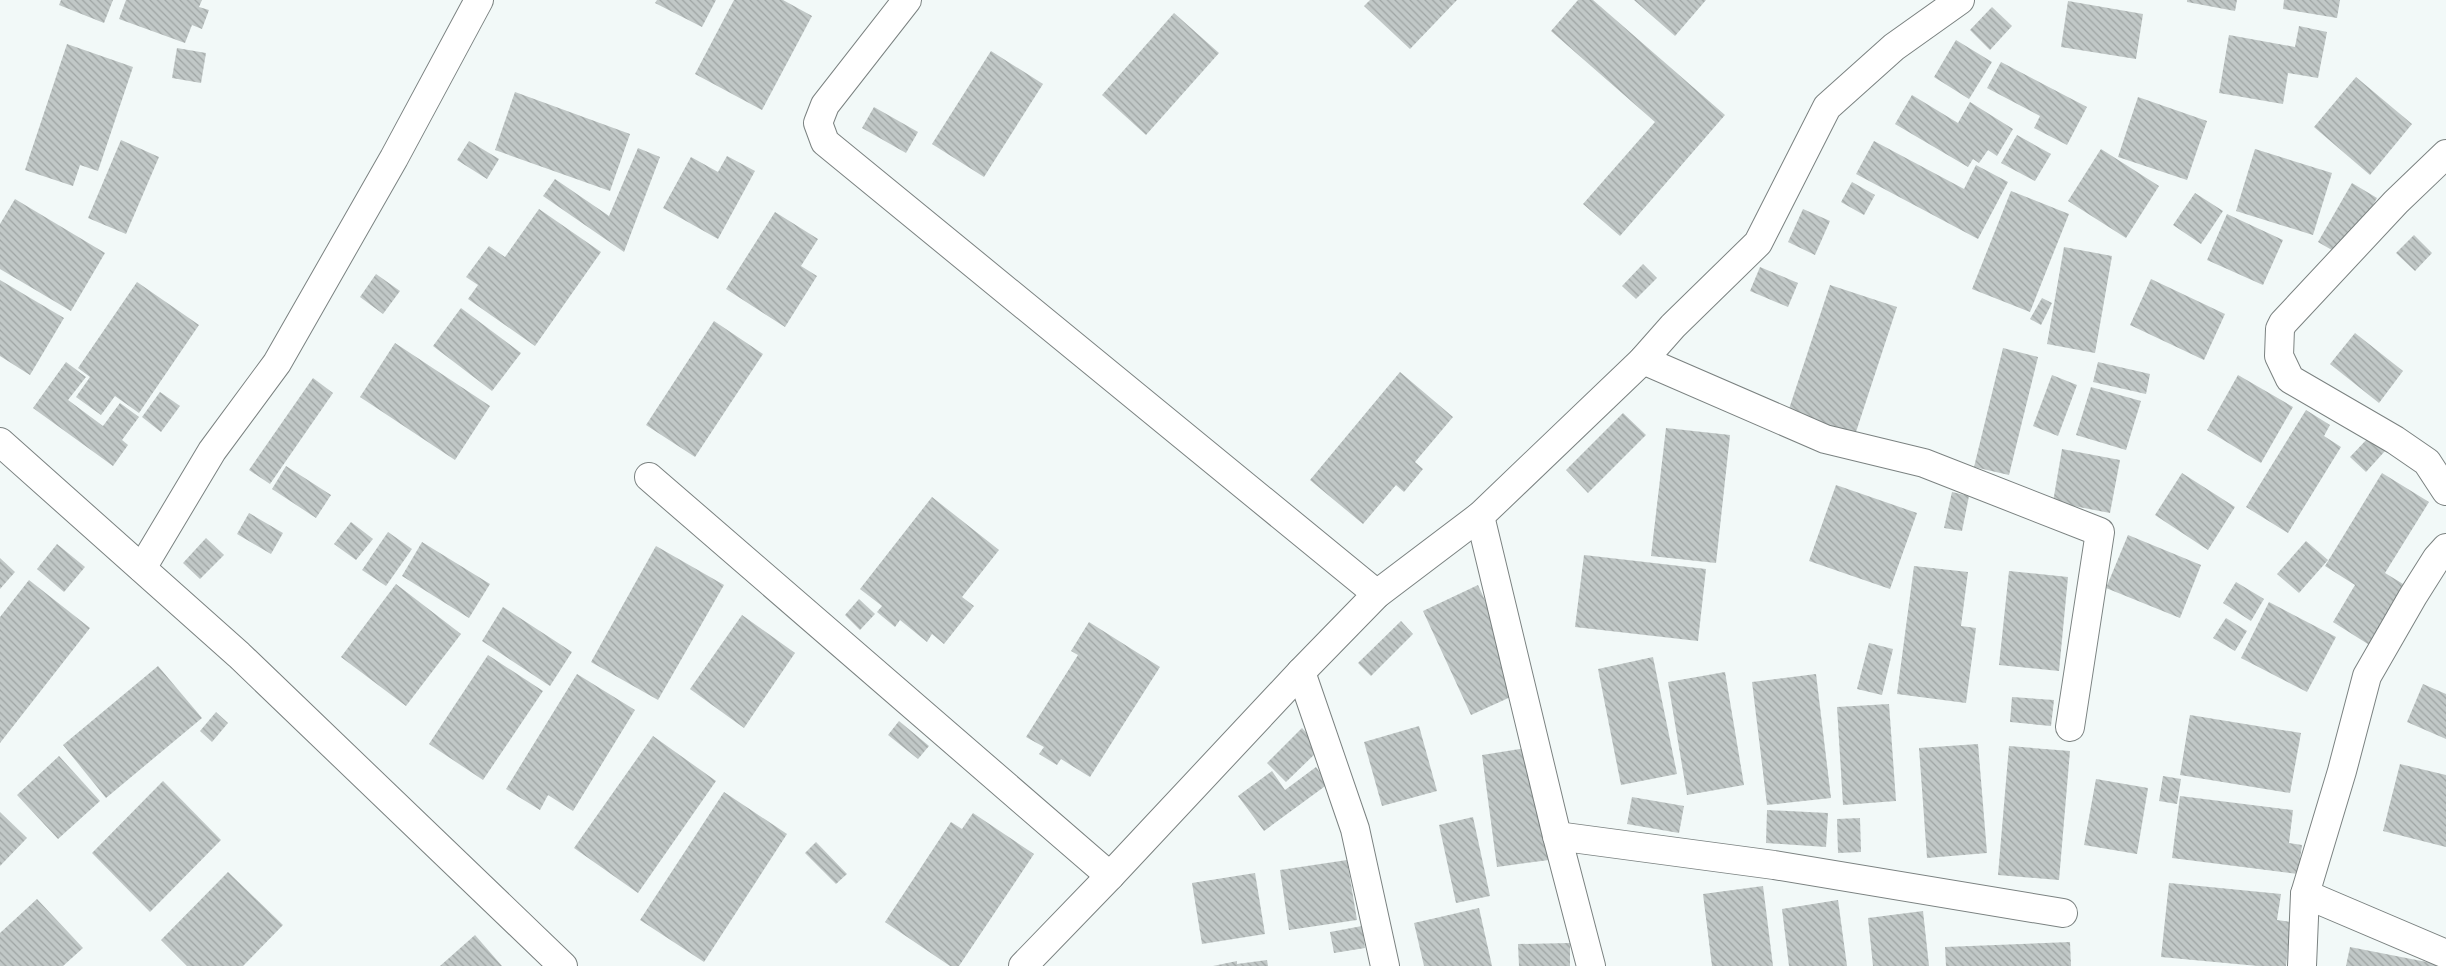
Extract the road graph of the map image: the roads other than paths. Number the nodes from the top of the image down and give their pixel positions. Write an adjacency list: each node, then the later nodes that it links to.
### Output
1 (479, 0): 11 (street)
2 (907, 0): 12 (street)
3 (1960, 0): 5 (street)
4 (2446, 154): 8 (street)
5 (1643, 360): 9 (street); 14 (street)
6 (0, 442): 11 (street)
7 (649, 477): 16 (street)
8 (2446, 491)
9 (1480, 516): 12 (street); 15 (street)
10 (2446, 548): 17 (street)
11 (142, 568): 20 (street)
12 (1377, 594): 13 (street)
13 (1300, 672): 16 (street); 22 (street)
14 (2070, 726)
15 (1557, 836): 18 (street); 23 (street)
16 (1110, 876): 21 (street)
17 (2305, 894): 19 (street); 24 (street)
18 (2063, 913)
19 (2446, 954)
20 (563, 966)
21 (1023, 966)
22 (1385, 966)
23 (1591, 966)
24 (2302, 966)

